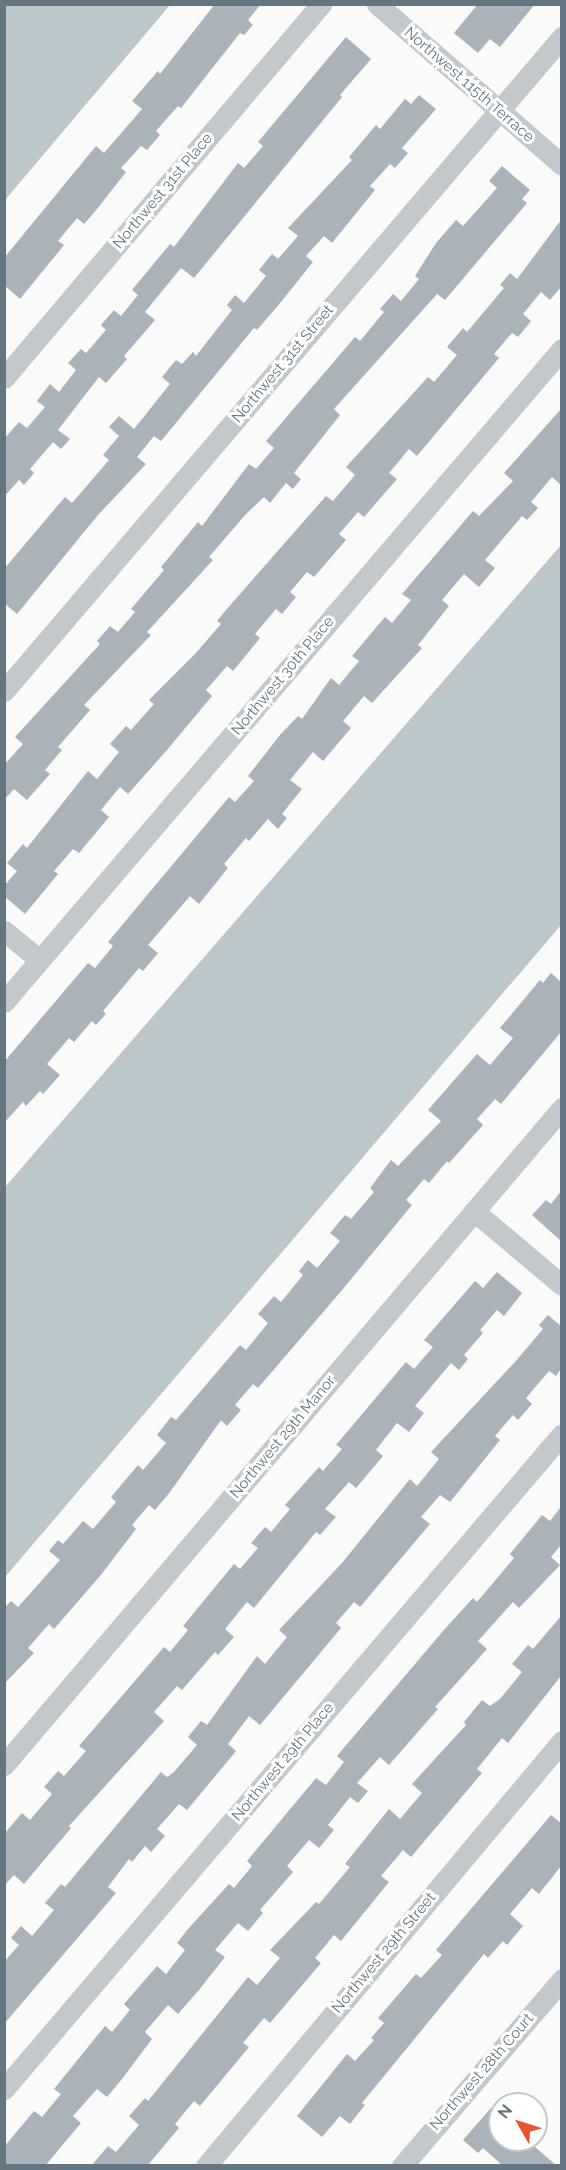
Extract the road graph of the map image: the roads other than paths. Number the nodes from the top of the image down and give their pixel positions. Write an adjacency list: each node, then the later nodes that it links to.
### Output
1 (321, 4): 7 (street, Northwest 31st Place)
2 (377, 4): 4 (street, Northwest 115th Terrace)
3 (561, 37): 4 (street, Northwest 31st Street)
4 (499, 110): 5 (street, Northwest 115th Terrace); 8 (street, Northwest 31st Street)
5 (561, 165)
6 (561, 349): 10 (street, Northwest 30th Place)
7 (4, 378)
8 (4, 691)
9 (4, 931): 10 (street)
10 (40, 960): 11 (street, Northwest 30th Place)
11 (4, 1002)
12 (561, 1108): 13 (street, Northwest 29th Manor)
13 (474, 1211): 14 (street); 17 (street, Northwest 29th Manor)
14 (561, 1285)
15 (561, 1434): 19 (street, Northwest 29th Place)
16 (561, 1741): 21 (street, Northwest 29th Street)
17 (4, 1765)
18 (561, 1979): 20 (street, Northwest 28th Court)
19 (4, 2089)
20 (407, 2164)
21 (206, 2166)

